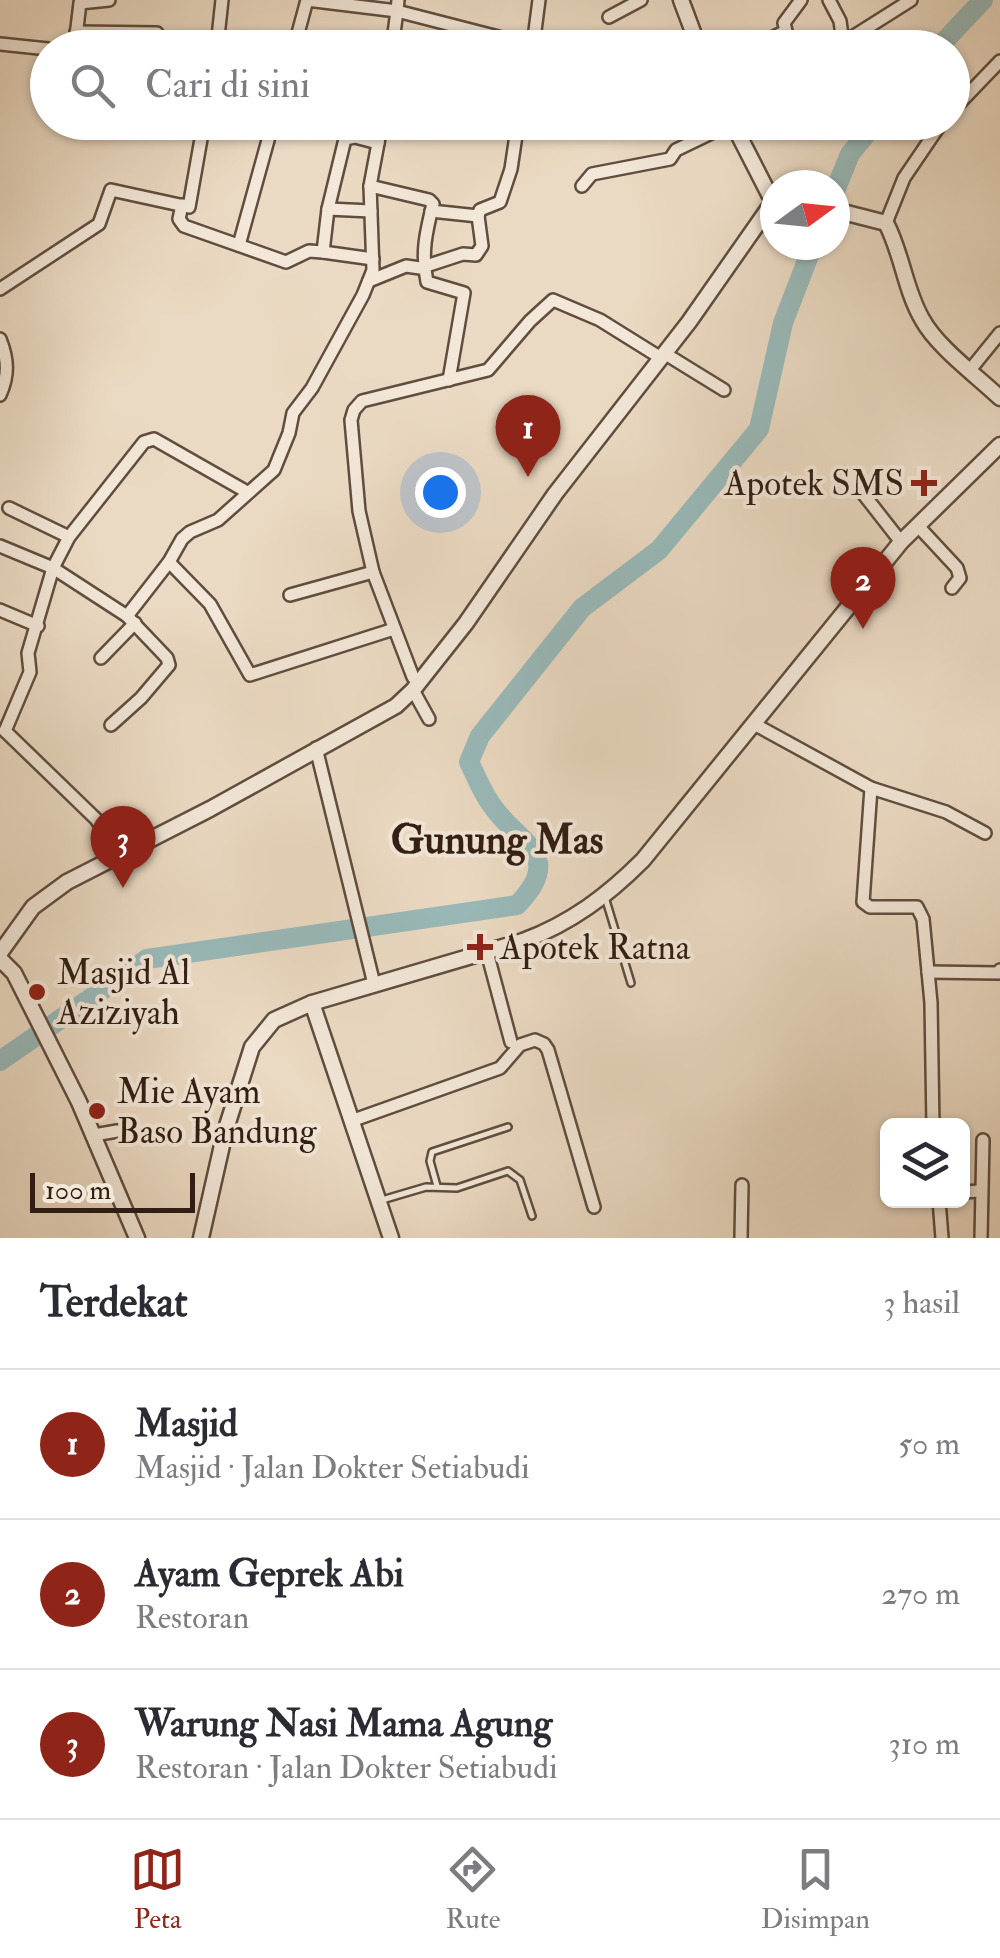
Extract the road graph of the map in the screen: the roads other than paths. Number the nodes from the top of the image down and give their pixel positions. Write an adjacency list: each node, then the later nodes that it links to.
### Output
1 (109, 0): 11 (street)
2 (222, 0): 12 (street)
3 (539, 0): 15 (street)
4 (642, 0): 10 (street)
5 (681, 0): 16 (street)
6 (801, 0): 17 (street)
7 (911, 0): 19 (street)
8 (833, 1): 18 (street)
9 (398, 6): 13 (street); 14 (street)
10 (610, 16)
11 (74, 30)
12 (220, 30)
13 (299, 30)
14 (476, 30)
15 (532, 30)
16 (693, 30)
17 (786, 30)
18 (841, 30)
19 (866, 30)
20 (0, 44): 21 (street)
21 (30, 48)
22 (1000, 61): 23 (street)
23 (970, 92)
24 (201, 140): 37 (street)
25 (268, 140): 45 (street)
26 (345, 140): 38 (street)
27 (364, 140): 33 (street)
28 (379, 140): 33 (street)
29 (516, 140): 42 (street)
30 (697, 140): 36 (street)
31 (741, 140): 34 (street)
32 (930, 140): 44 (street)
33 (378, 144): 35 (street)
34 (760, 176)
35 (370, 186): 39 (street); 40 (street)
36 (582, 186)
37 (182, 205): 45 (street); 50 (street)
38 (328, 209): 39 (street); 46 (street)
39 (371, 211): 47 (street)
40 (431, 212): 42 (street); 48 (street)
41 (850, 213): 44 (street)
42 (478, 216): 48 (street)
43 (760, 221): 54 (street)
44 (886, 223): 55 (street)
45 (239, 246): 46 (street)
46 (323, 252): 47 (street)
47 (372, 259): 49 (street)
48 (424, 268): 49 (street); 56 (street)
49 (369, 281): 62 (street)
50 (0, 290)
51 (1000, 333): 55 (street)
52 (0, 339): 53 (street)
53 (3, 353): 58 (street)
54 (663, 355): 56 (street); 57 (street); 78 (street)
55 (970, 370): 59 (street)
56 (450, 380): 70 (street)
57 (724, 390)
58 (0, 395)
59 (1000, 398)
60 (1000, 445): 64 (street)
61 (846, 474): 66 (street)
62 (247, 492): 65 (street); 68 (street)
63 (9, 508): 65 (street)
64 (918, 526): 66 (street); 71 (street)
65 (69, 537): 69 (street)
66 (901, 542): 80 (street)
67 (0, 546): 69 (street)
68 (169, 562): 74 (street); 76 (street)
69 (53, 568): 74 (street); 75 (street)
70 (373, 572): 72 (street); 76 (street)
71 (952, 588)
72 (290, 595)
73 (0, 610): 75 (street)
74 (131, 619): 77 (street); 81 (street)
75 (38, 626): 82 (street)
76 (394, 629): 78 (street)
77 (101, 658)
78 (416, 686): 79 (street); 83 (street)
79 (430, 719)
80 (754, 724): 84 (street); 87 (street)
81 (111, 725)
82 (2, 731): 86 (street)
83 (316, 748): 86 (street); 93 (street)
84 (871, 788): 85 (street); 91 (street)
85 (986, 833)
86 (121, 855): 89 (street)
87 (605, 897): 88 (street); 92 (lane)
88 (487, 952): 93 (street); 95 (street)
89 (0, 956): 100 (street)
90 (1000, 970): 91 (street)
91 (928, 972): 96 (street)
92 (631, 983)
93 (374, 984): 94 (street)
94 (312, 1004): 97 (street); 111 (street)
95 (511, 1042)
96 (933, 1118)
97 (352, 1121): 106 (street); 107 (street)
98 (508, 1127): 103 (lane)
99 (117, 1131): 100 (street)
100 (94, 1135): 110 (street)
101 (983, 1140): 104 (street)
102 (742, 1185): 113 (street)
103 (437, 1186): 106 (lane); 109 (lane)
104 (980, 1191): 105 (street); 115 (street)
105 (970, 1192)
106 (379, 1201): 112 (street)
107 (594, 1207)
108 (940, 1208): 114 (street)
109 (532, 1216)
110 (136, 1238)
111 (201, 1238)
112 (391, 1238)
113 (741, 1238)
114 (942, 1238)
115 (982, 1238)

